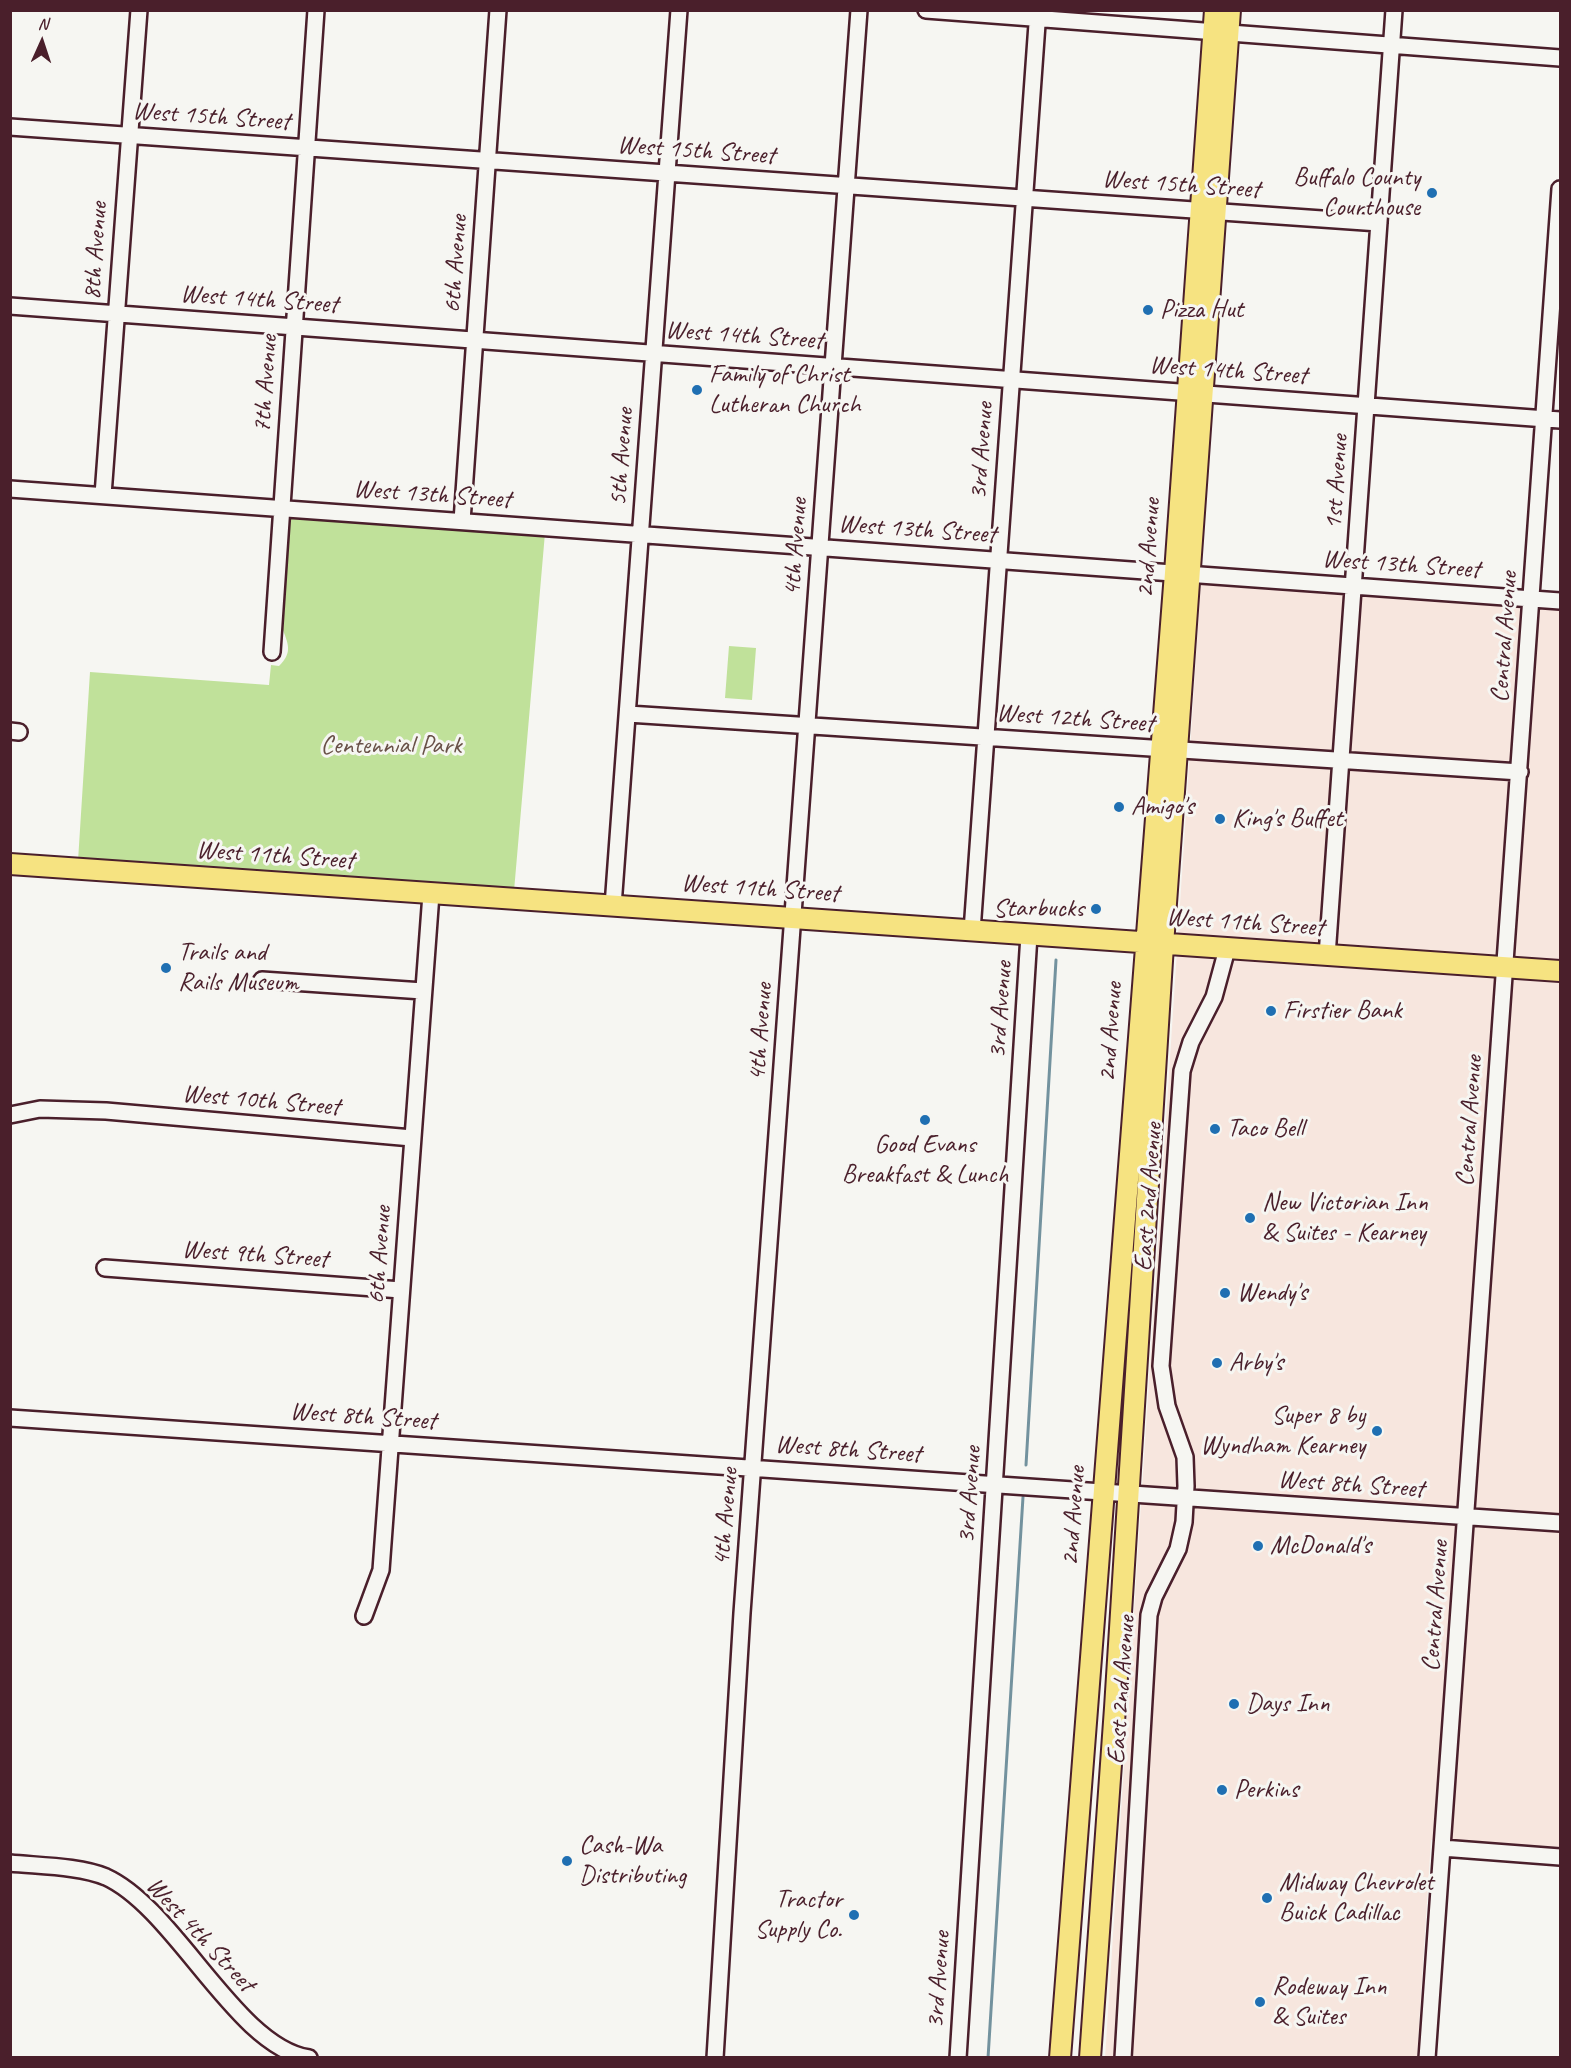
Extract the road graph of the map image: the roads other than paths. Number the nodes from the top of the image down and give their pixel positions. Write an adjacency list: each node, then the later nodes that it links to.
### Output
1 (139, 10): 15 (street, 8th Avenue)
2 (316, 10): 16 (street, 7th Avenue)
3 (498, 10): 17 (street, 6th Avenue)
4 (679, 10): 18 (street, 5th Avenue)
5 (859, 10): 19 (street, 4th Avenue)
6 (926, 10): 10 (street)
7 (1215, 10): 11 (main road, 2nd Avenue)
8 (1230, 10): 11 (main road, 2nd Avenue)
9 (1394, 10): 12 (street, 1st Avenue)
10 (1038, 15): 11 (street); 21 (street, 3rd Avenue)
11 (1221, 32): 12 (street); 22 (main road, 2nd Avenue)
12 (1391, 45): 13 (street); 23 (street, 1st Avenue)
13 (1560, 58)
14 (10, 127): 15 (street, West 15th Street)
15 (129, 135): 16 (street, West 15th Street); 26 (street, 8th Avenue)
16 (309, 148): 17 (street, West 15th Street); 27 (street, 7th Avenue)
17 (488, 160): 18 (street, West 15th Street); 28 (street, 6th Avenue)
18 (667, 173): 19 (street, West 15th Street); 29 (street, 5th Avenue)
19 (846, 185): 21 (street, West 15th Street); 30 (street, 4th Avenue)
20 (1560, 189): 24 (street, Central Avenue)
21 (1024, 198): 22 (street, West 15th Street); 31 (street, 3rd Avenue)
22 (1208, 211): 23 (street, West 15th Street); 32 (main road, 2nd Avenue)
23 (1379, 223): 33 (street, 1st Avenue)
24 (1559, 241): 34 (street, Central Avenue)
25 (10, 306): 26 (street, West 14th Street)
26 (116, 314): 27 (street, West 14th Street); 36 (street, 8th Avenue)
27 (294, 327): 28 (street, West 14th Street); 37 (street, 7th Avenue)
28 (475, 340): 29 (street, West 14th Street); 38 (street, 6th Avenue)
29 (654, 353): 30 (street, West 14th Street); 39 (street, 5th Avenue)
30 (833, 367): 31 (street, West 14th Street); 40 (street, 4th Avenue)
31 (1011, 380): 32 (street, West 14th Street); 41 (street, 3rd Avenue)
32 (1195, 393): 33 (street, West 14th Street); 42 (main road, 2nd Avenue)
33 (1366, 405): 34 (street, West 14th Street); 43 (street, 1st Avenue)
34 (1553, 419): 44 (street, Central Avenue)
35 (10, 489): 36 (street, West 13th Street)
36 (103, 495): 37 (street, West 13th Street)
37 (282, 508): 38 (street, West 13th Street); 46 (street, 7th Avenue)
38 (462, 521): 39 (street, West 13th Street)
39 (641, 534): 40 (street, West 13th Street); 47 (street, 5th Avenue)
40 (820, 547): 41 (street, West 13th Street); 48 (street, 4th Avenue)
41 (999, 560): 42 (street, West 13th Street); 49 (street, 3rd Avenue)
42 (1182, 574): 43 (street, West 13th Street); 50 (main road, 2nd Avenue)
43 (1353, 586): 44 (street, West 13th Street); 51 (street, 1st Avenue)
44 (1532, 599): 45 (street, West 13th Street); 52 (street, Central Avenue)
45 (1560, 601)
46 (272, 652)
47 (627, 714): 48 (street, West 12th Street); 55 (street, 5th Avenue)
48 (808, 726): 49 (street, West 12th Street); 56 (street, 4th Avenue)
49 (986, 738): 50 (street, West 12th Street); 57 (street, 3rd Avenue)
50 (1168, 749): 51 (street, West 12th Street); 59 (main road, 2nd Avenue)
51 (1341, 760): 52 (street, West 12th Street); 61 (street, 1st Avenue)
52 (1520, 772): 62 (street, Central Avenue)
53 (10, 864): 54 (main road, West 11th Street)
54 (431, 894): 55 (main road, West 11th Street); 65 (street, 6th Avenue)
55 (613, 906): 56 (main road, West 11th Street)
56 (794, 919): 57 (main road, West 11th Street); 72 (street, 4th Avenue)
57 (972, 931): 58 (main road, West 11th Street)
58 (1029, 935): 59 (main road, West 11th Street); 73 (street, 3rd Avenue)
59 (1154, 944): 60 (main road, West 11th Street); 74 (main road, 2nd Avenue); 75 (main road, 2nd Avenue)
60 (1227, 949): 61 (main road, West 11th Street); 76 (street, East 2nd Avenue)
61 (1328, 956): 62 (main road, West 11th Street)
62 (1505, 968): 63 (main road, West 11th Street); 77 (street, Central Avenue)
63 (1560, 971)
64 (262, 980): 65 (street)
65 (423, 992): 67 (street, 6th Avenue)
66 (10, 1115): 67 (street, West 10th Street)
67 (412, 1138): 69 (street, 6th Avenue)
68 (105, 1268): 69 (street, West 9th Street)
69 (401, 1290): 71 (street, 6th Avenue)
70 (10, 1418): 71 (street, West 8th Street)
71 (391, 1443): 72 (street, West 8th Street); 79 (street, 6th Avenue)
72 (754, 1468): 73 (street, West 8th Street); 84 (street, 4th Avenue)
73 (994, 1484): 74 (street, West 8th Street); 85 (street, 3rd Avenue)
74 (1103, 1492): 75 (street, West 8th Street); 86 (main road, 2nd Avenue)
75 (1127, 1493): 76 (street, West 8th Street); 87 (main road, 2nd Avenue)
76 (1186, 1497): 77 (street, West 8th Street); 88 (street, East 2nd Avenue)
77 (1466, 1517): 78 (street, West 8th Street); 80 (street, Central Avenue)
78 (1560, 1523)
79 (364, 1616)
80 (1442, 1848): 81 (street); 89 (street, Central Avenue)
81 (1560, 1857)
82 (10, 1863): 83 (street, West 4th Street)
83 (309, 2058)
84 (715, 2058)
85 (958, 2058)
86 (1060, 2058)
87 (1090, 2058)
88 (1123, 2058)
89 (1427, 2058)

